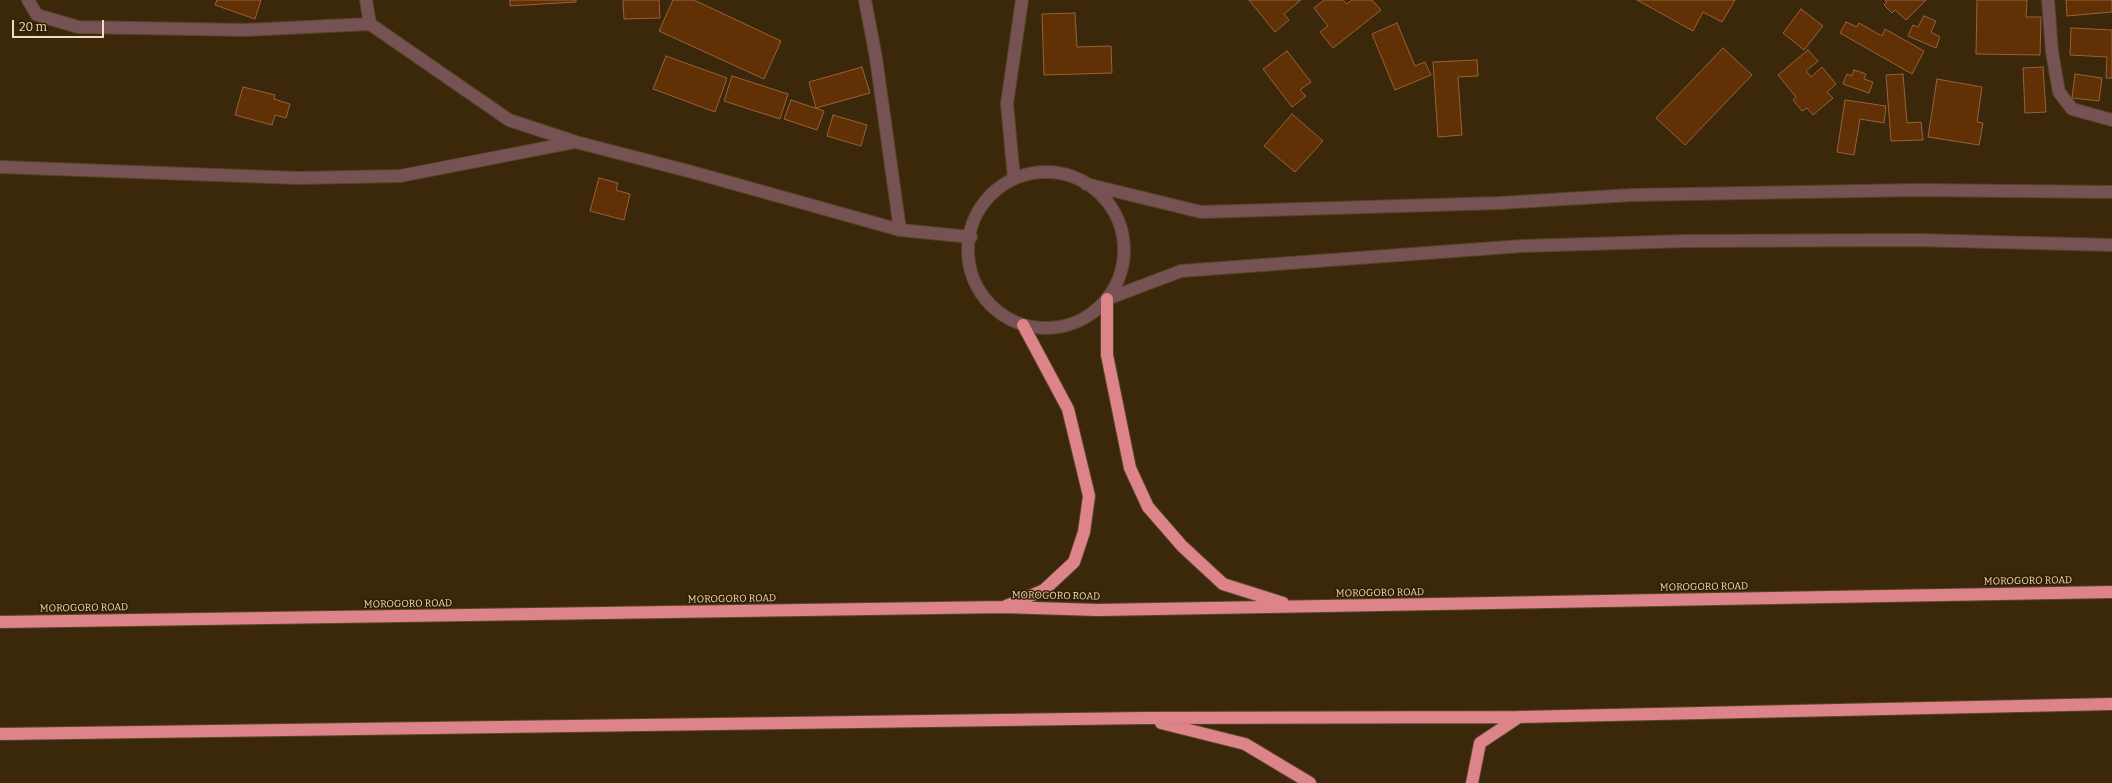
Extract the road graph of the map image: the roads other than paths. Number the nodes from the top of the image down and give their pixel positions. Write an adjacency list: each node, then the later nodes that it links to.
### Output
1 (28, 0): 6 (street)
2 (366, 0): 6 (street)
3 (865, 0): 13 (street)
4 (1022, 0): 10 (street)
5 (2048, 0): 7 (street)
6 (370, 24): 8 (street)
7 (2112, 120)
8 (576, 142): 9 (street); 13 (street)
9 (0, 167)
10 (1014, 179): 11 (street); 14 (street)
11 (1086, 184): 12 (street); 16 (street)
12 (2112, 192)
13 (900, 230): 14 (street)
14 (971, 236): 17 (street)
15 (2112, 245): 16 (street)
16 (1108, 299): 17 (street); 19 (highway)
17 (1023, 325): 20 (highway)
18 (2112, 592): 19 (highway, MOROGORO ROAD)
19 (1293, 606): 20 (highway, MOROGORO ROAD)
20 (1004, 607): 21 (highway, MOROGORO ROAD)
21 (0, 622)
22 (2112, 704): 23 (highway)
23 (1519, 717): 24 (highway); 27 (highway)
24 (1144, 718): 25 (highway); 26 (highway)
25 (0, 734)
26 (1310, 783)
27 (1472, 783)

